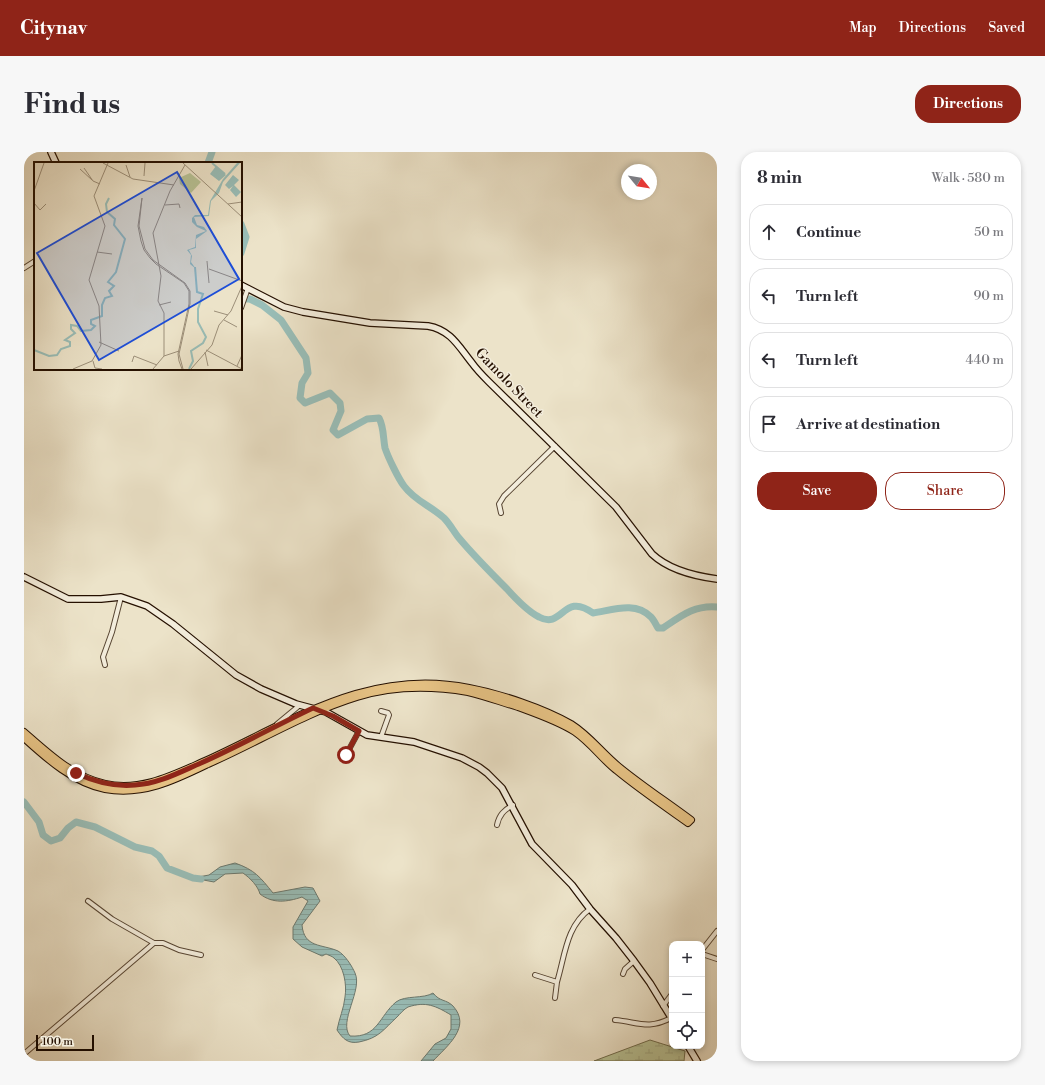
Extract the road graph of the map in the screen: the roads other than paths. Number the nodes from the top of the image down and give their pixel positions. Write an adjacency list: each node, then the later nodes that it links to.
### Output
1 (51, 152): 2 (street)
2 (56, 162)
3 (34, 262): 4 (street)
4 (24, 268)
5 (244, 286): 6 (street); 7 (street, Gamolo Street)
6 (242, 301)
7 (555, 446): 8 (street); 10 (street, Gamolo Street)
8 (501, 512)
9 (24, 577): 11 (street)
10 (717, 579)
11 (121, 597): 12 (street); 13 (street)
12 (105, 665)
13 (300, 705): 14 (street); 16 (street)
14 (326, 708): 16 (main road); 17 (street); 23 (main road)
15 (381, 711): 19 (street)
16 (278, 726): 18 (main road); 20 (main road)
17 (359, 731): 19 (street); 21 (street)
18 (24, 732)
19 (381, 737): 22 (street)
20 (24, 738)
21 (346, 755)
22 (512, 805): 24 (street); 26 (street)
23 (689, 821)
24 (497, 825)
25 (88, 902): 28 (street)
26 (590, 909): 33 (street); 36 (street)
27 (717, 931): 29 (street)
28 (154, 944): 30 (street); 44 (street)
29 (705, 946)
30 (201, 955)
31 (705, 955): 32 (street)
32 (717, 959)
33 (634, 961): 34 (street); 39 (street)
34 (623, 974)
35 (535, 975): 36 (street)
36 (557, 982): 37 (street)
37 (555, 998)
38 (669, 998): 39 (street)
39 (663, 1006): 40 (street)
40 (669, 1014)
41 (669, 1019): 42 (street)
42 (615, 1020)
43 (690, 1049): 45 (street)
44 (24, 1054)
45 (697, 1061)

